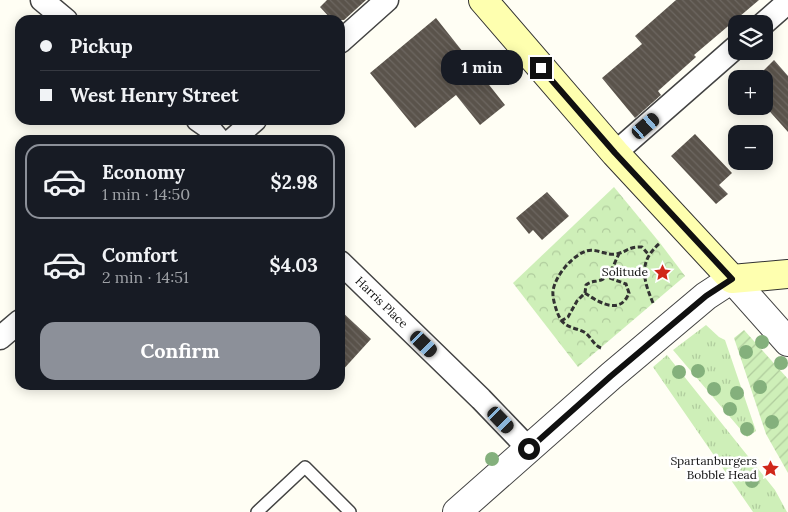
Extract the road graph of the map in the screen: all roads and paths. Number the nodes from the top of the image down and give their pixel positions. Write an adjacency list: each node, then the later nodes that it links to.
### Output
1 (42, 0): 5 (street)
2 (388, 0): 7 (street)
3 (483, 0): 13 (main road)
4 (788, 2): 6 (street)
5 (60, 15)
6 (773, 15)
7 (345, 38)
8 (728, 54): 13 (street)
9 (205, 125): 11 (street)
10 (249, 125): 12 (street)
11 (215, 135)
12 (238, 135)
13 (615, 153): 20 (main road)
14 (660, 243): 16 (path)
15 (620, 253): 16 (path); 19 (path); 23 (path)
16 (649, 255): 22 (path)
17 (345, 267): 28 (street, Harris Place)
18 (788, 274): 20 (main road)
19 (607, 277): 21 (path); 21 (path)
20 (732, 279): 26 (street); 28 (street)
21 (585, 293): 23 (path)
22 (653, 303)
23 (562, 321): 27 (path)
24 (15, 325): 25 (street)
25 (0, 338)
26 (788, 342)
27 (601, 348)
28 (529, 449): 31 (street)
29 (257, 512): 30 (lane)
30 (350, 512)
31 (456, 512)

